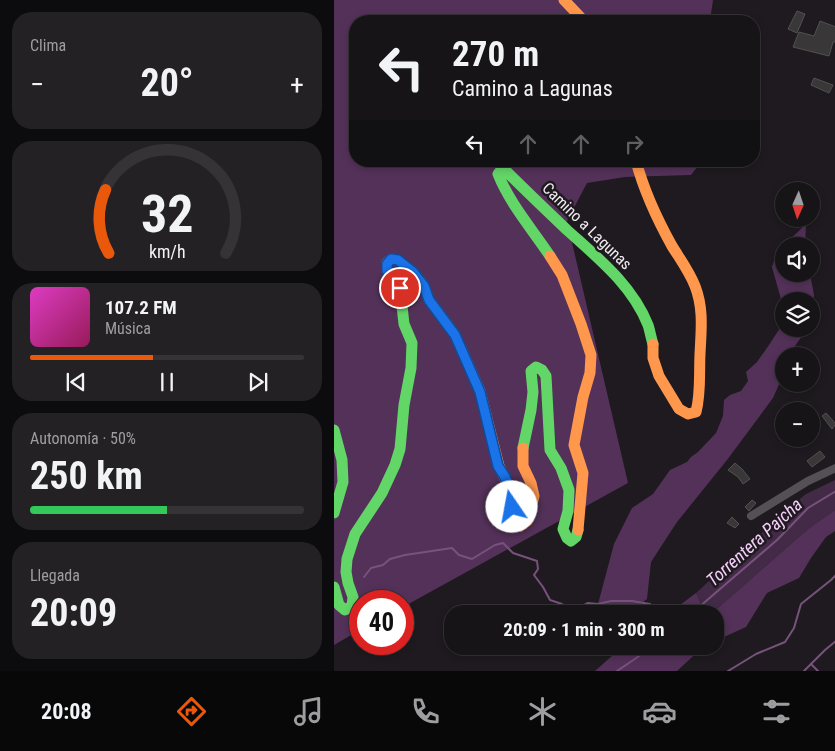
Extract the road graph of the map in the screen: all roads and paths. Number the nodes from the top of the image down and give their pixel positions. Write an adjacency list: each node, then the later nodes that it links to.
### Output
1 (564, 0): 2 (street)
2 (578, 15)
3 (638, 167): 8 (street, Camino a Lagunas)
4 (334, 430): 6 (street)
5 (835, 468): 7 (street)
6 (334, 513)
7 (751, 516)
8 (334, 587)

